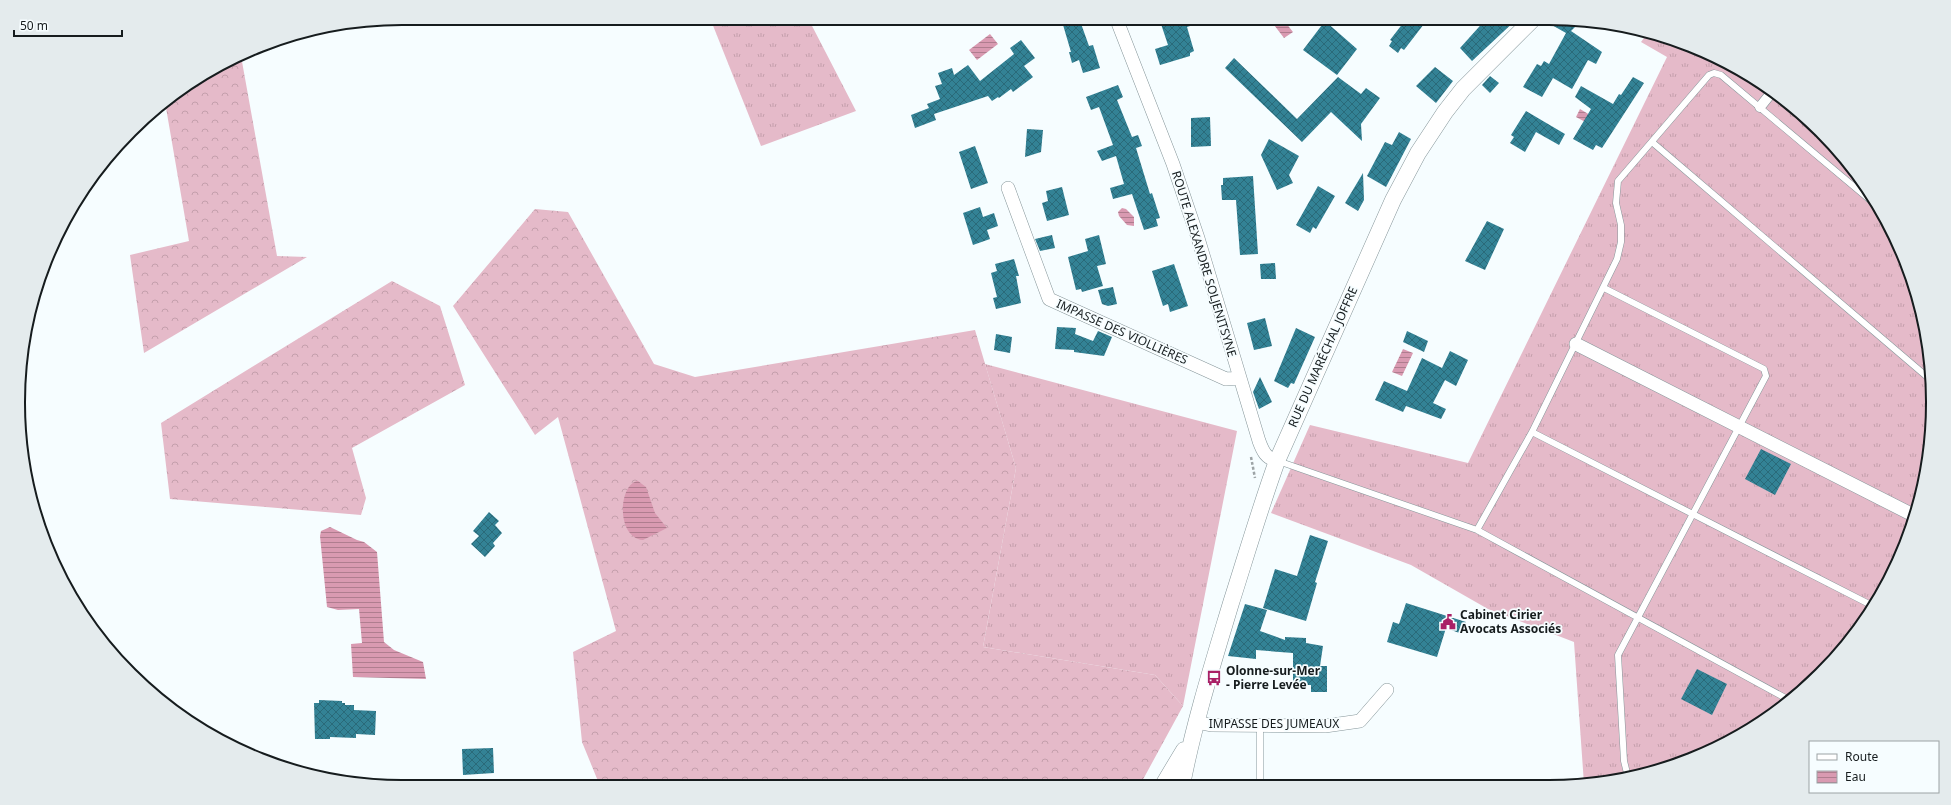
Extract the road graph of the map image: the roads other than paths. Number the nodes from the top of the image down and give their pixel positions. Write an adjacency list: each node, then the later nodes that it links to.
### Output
1 (1119, 25): 11 (street, ROUTE ALEXANDRE SOLJENITSYNE)
2 (1527, 25): 14 (street, RUE DU MARÉCHAL JOFFRE)
3 (1769, 96): 4 (street)
4 (1760, 107): 5 (lane); 7 (lane)
5 (1652, 142): 8 (lane); 10 (lane)
6 (1008, 188): 11 (street, IMPASSE DES VIOLLIÈRES)
7 (1862, 193)
8 (1604, 288): 9 (lane); 12 (lane)
9 (1576, 344): 12 (street); 13 (lane)
10 (1925, 376)
11 (1239, 378): 14 (street, ROUTE ALEXANDRE SOLJENITSYNE)
12 (1739, 425): 15 (street); 16 (lane)
13 (1532, 432): 16 (lane); 17 (lane)
14 (1277, 461): 17 (lane); 22 (street, RUE DU MARÉCHAL JOFFRE)
15 (1909, 513)
16 (1692, 514): 18 (lane); 19 (lane)
17 (1477, 530): 19 (lane)
18 (1867, 603)
19 (1637, 618): 21 (lane); 25 (lane)
20 (1387, 690): 23 (street, IMPASSE DES JUMEAUX)
21 (1784, 697)
22 (1196, 722): 23 (street, IMPASSE DES JUMEAUX); 24 (street, RUE DU MARÉCHAL JOFFRE)
23 (1260, 726): 28 (lane)
24 (1191, 738): 26 (street, RUE DU MARÉCHAL JOFFRE); 27 (street, RUE DU MARÉCHAL JOFFRE)
25 (1627, 772)
26 (1167, 780)
27 (1183, 780)
28 (1260, 780)

